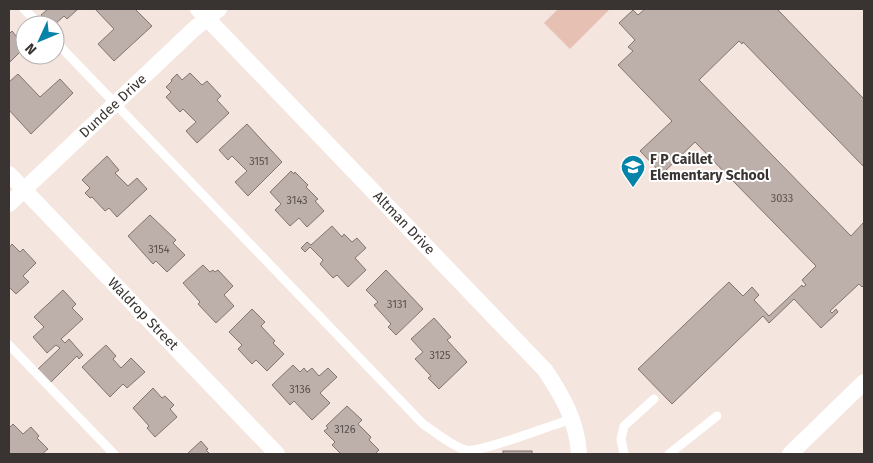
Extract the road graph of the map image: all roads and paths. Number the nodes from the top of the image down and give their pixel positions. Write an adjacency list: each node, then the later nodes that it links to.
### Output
1 (208, 12): 3 (street, Dundee Drive); 11 (street, Altman Drive)
2 (65, 52): 3 (lane)
3 (115, 104): 5 (street, Dundee Drive); 11 (lane)
4 (9, 174): 5 (street, Waldrop Street)
5 (24, 190): 6 (street, Dundee Drive); 13 (street, Waldrop Street)
6 (9, 204)
7 (9, 345): 12 (lane)
8 (864, 382): 17 (street)
9 (654, 399): 15 (lane)
10 (718, 416): 16 (lane)
11 (572, 419): 14 (street, Altman Drive)
12 (114, 454)
13 (277, 454)
14 (579, 454)
15 (624, 454)
16 (669, 454)
17 (790, 454)

